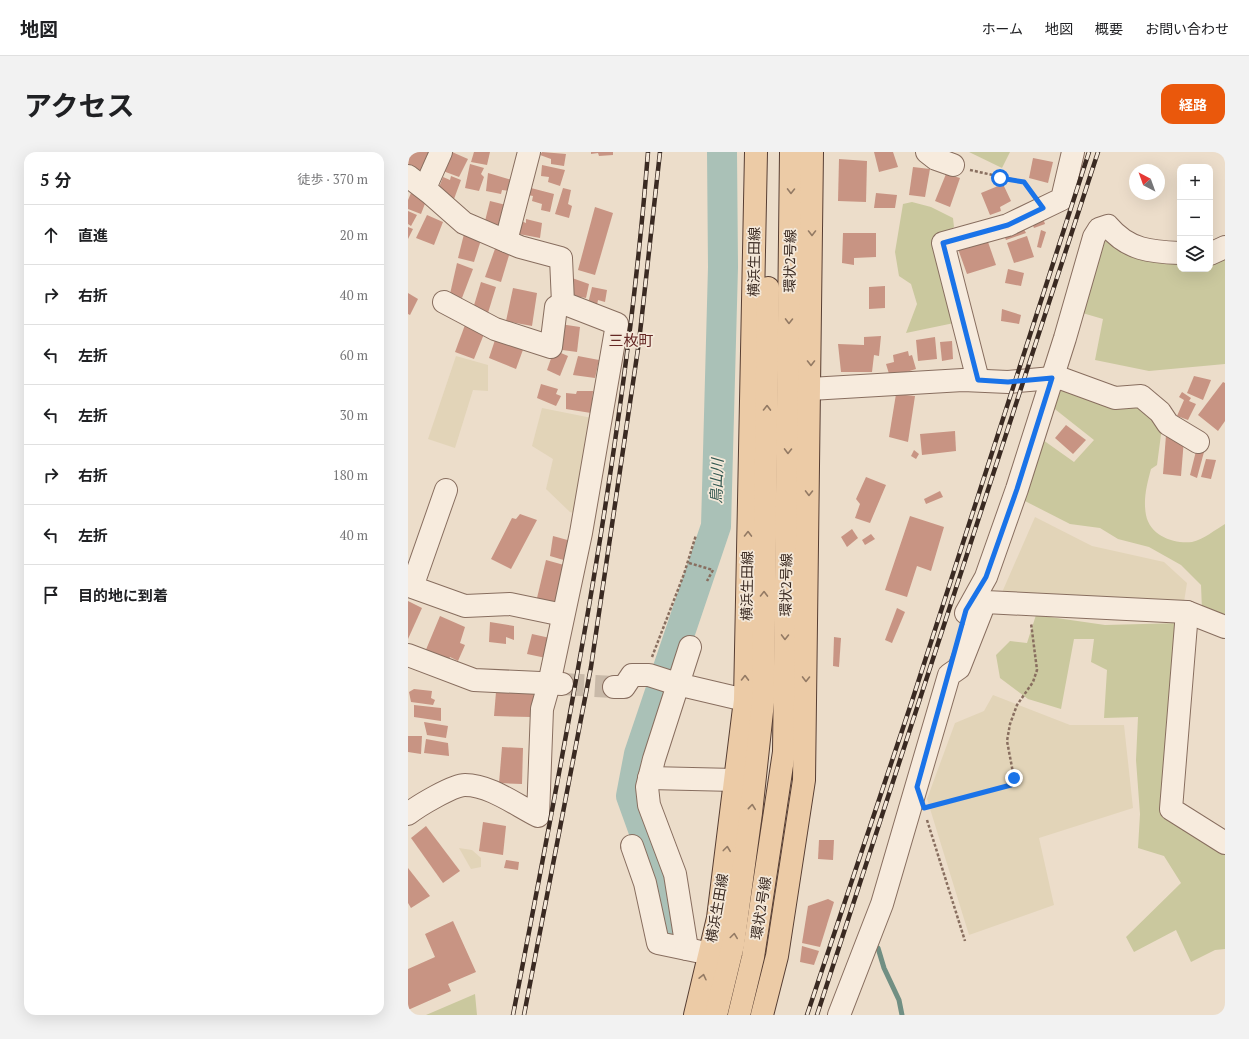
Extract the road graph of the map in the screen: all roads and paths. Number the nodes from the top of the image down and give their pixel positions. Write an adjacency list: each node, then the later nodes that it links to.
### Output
1 (442, 152): 10 (street)
2 (529, 152): 12 (street)
3 (756, 152): 37 (main road, 横浜生田線, one-way to 3)
4 (770, 152): 49 (main road, 環状2号線, one-way to 4)
5 (791, 152): 50 (main road, 環状2号線, one-way to 50)
6 (812, 152): 20 (main road, one-way to 20)
7 (927, 152): 9 (street)
8 (1073, 152): 11 (street)
9 (953, 165): 11 (path)
10 (416, 182): 12 (street)
11 (1043, 208): 19 (street)
12 (506, 241): 17 (street)
13 (1225, 247): 15 (street)
14 (1177, 253): 18 (street)
15 (1213, 253)
16 (444, 302): 17 (street)
17 (563, 302): 28 (street)
18 (1052, 378): 19 (street); 21 (street); 33 (street)
19 (978, 380): 20 (street)
20 (810, 389): 51 (main road, one-way to 51)
21 (1198, 442)
22 (446, 490): 28 (street)
23 (696, 535): 32 (path)
24 (689, 563): 25 (path)
25 (706, 581)
26 (1029, 604): 27 (street); 33 (street); 40 (path)
27 (1187, 612): 29 (street); 43 (street)
28 (563, 615): 34 (street)
29 (1225, 627)
30 (690, 647): 35 (street)
31 (408, 655): 34 (street)
32 (647, 675): 35 (street); 36 (street)
33 (950, 675): 40 (street)
34 (556, 684): 41 (street)
35 (677, 684): 37 (street); 38 (street)
36 (614, 686)
37 (745, 700): 39 (main road, 横浜生田線)
38 (649, 778): 39 (street); 46 (street)
39 (735, 780): 47 (main road, 横浜生田線, one-way to 39)
40 (917, 787): 52 (street)
41 (408, 814)
42 (926, 815): 45 (path)
43 (1225, 843)
44 (632, 846): 46 (street)
45 (965, 940)
46 (687, 949): 47 (street)
47 (709, 954): 48 (main road, 横浜生田線, one-way to 47)
48 (695, 1015)
49 (716, 1015)
50 (740, 1015)
51 (762, 1015)
52 (840, 1015)

